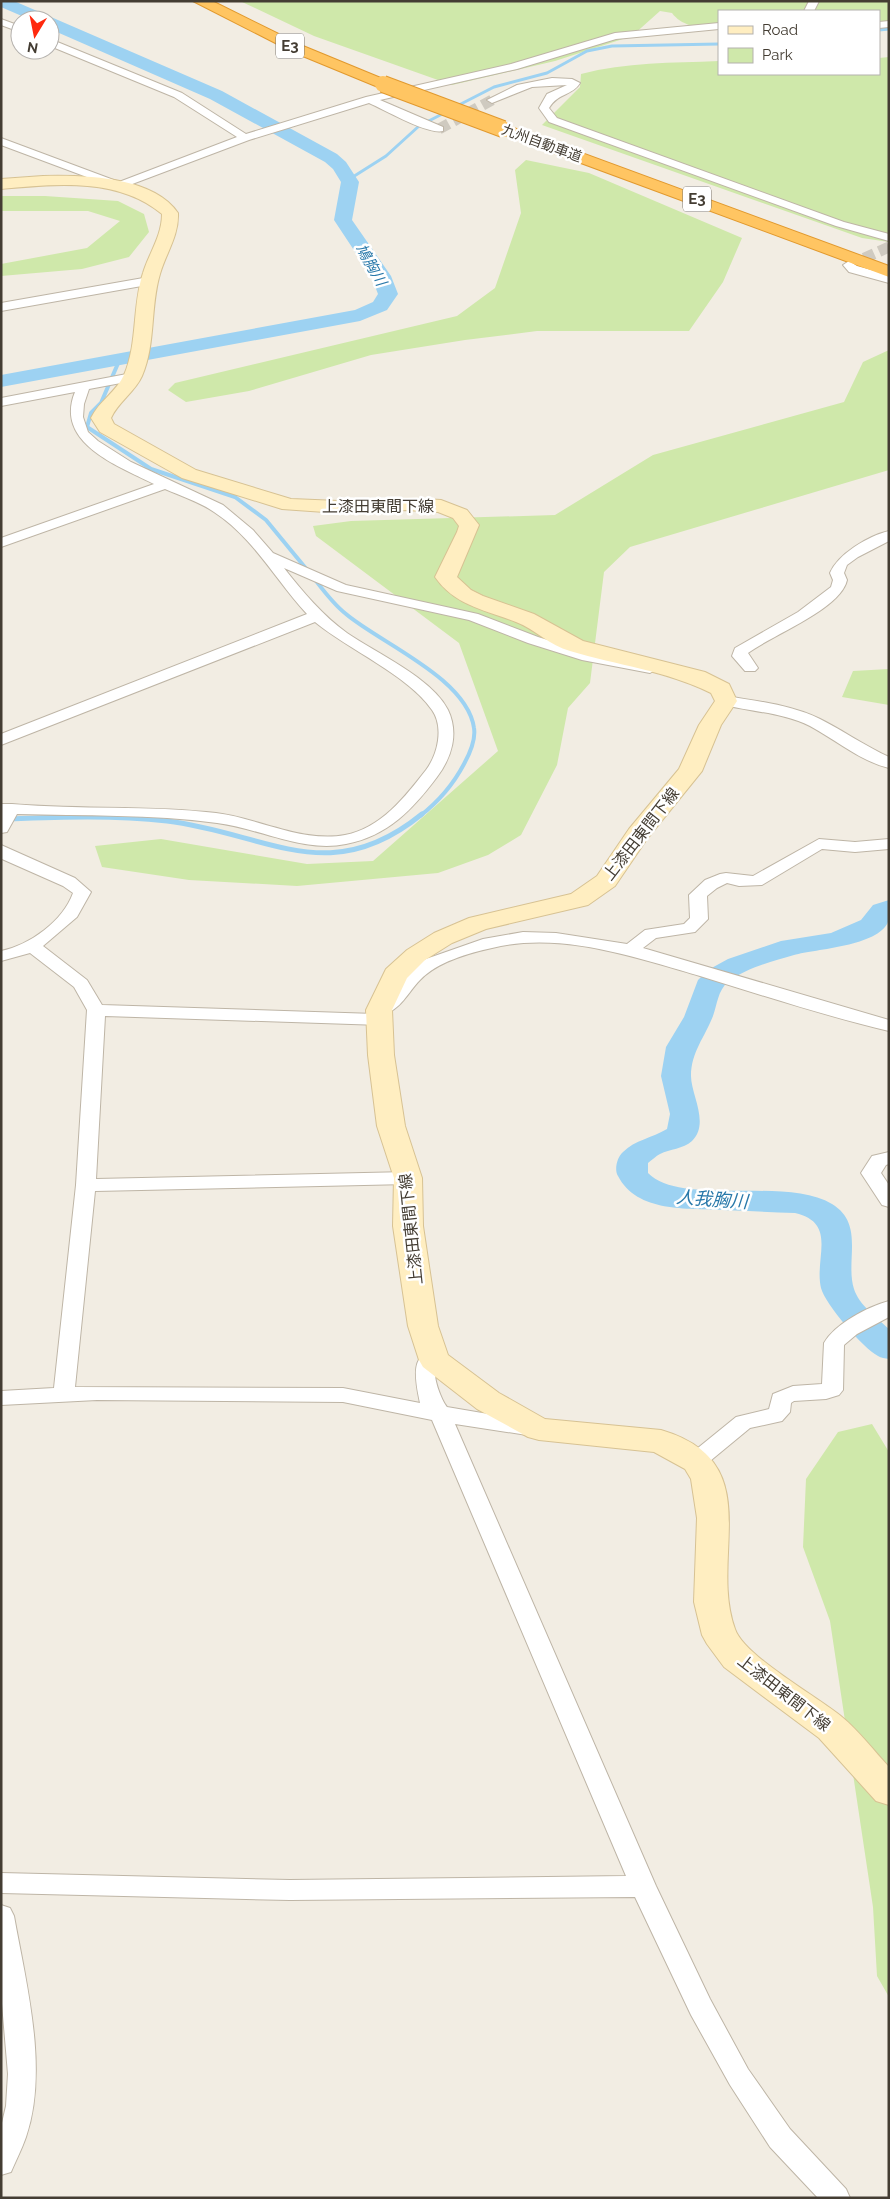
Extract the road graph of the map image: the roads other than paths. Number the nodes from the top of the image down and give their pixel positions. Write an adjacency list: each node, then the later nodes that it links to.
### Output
1 (200, 1): 5 (highway, 九州自動車道 / E3)
2 (216, 1): 5 (highway, 九州自動車道 / E3)
3 (718, 26): 6 (street)
4 (60, 46): 10 (street)
5 (388, 83): 8 (highway, 九州自動車道 / E3, bridge)
6 (370, 99): 9 (street); 10 (street)
7 (492, 100): 14 (street)
8 (508, 127): 15 (highway, 九州自動車道 / E3); 17 (highway, 九州自動車道 / E3)
9 (439, 129)
10 (245, 138): 13 (street)
11 (1, 141): 13 (street)
12 (1, 184): 13 (main road, 上漆田東間下線)
13 (119, 186): 19 (main road, 上漆田東間下線)
14 (889, 238)
15 (889, 264)
16 (849, 266): 18 (street)
17 (889, 272)
18 (889, 279)
19 (149, 281): 20 (street); 21 (main road, 上漆田東間下線)
20 (1, 307)
21 (132, 377): 22 (street); 30 (main road, 上漆田東間下線)
22 (84, 387): 23 (street); 24 (street)
23 (1, 402)
24 (166, 484): 26 (street); 27 (street)
25 (889, 535): 29 (street)
26 (1, 543)
27 (271, 557): 28 (street); 30 (street)
28 (316, 616): 32 (street); 34 (street)
29 (750, 668)
30 (669, 670): 31 (main road, 上漆田東間下線)
31 (726, 701): 33 (street); 42 (main road, 上漆田東間下線)
32 (1, 740)
33 (889, 763)
34 (7, 809): 35 (street)
35 (1, 828)
36 (889, 844): 39 (street)
37 (1, 850): 38 (street)
38 (32, 946): 40 (street); 41 (street)
39 (630, 950): 42 (street); 43 (street)
40 (1, 956)
41 (96, 1010): 42 (street); 46 (street)
42 (380, 1015): 45 (main road, 上漆田東間下線)
43 (889, 1026)
44 (889, 1158): 47 (street)
45 (408, 1178): 46 (street); 49 (main road, 上漆田東間下線)
46 (86, 1185): 50 (street)
47 (889, 1202)
48 (889, 1308): 54 (street)
49 (434, 1360): 52 (street); 53 (main road)
50 (64, 1395): 51 (street); 52 (street)
51 (1, 1398)
52 (440, 1414): 53 (street); 57 (street)
53 (539, 1429): 54 (main road)
54 (696, 1460): 55 (main road, 上漆田東間下線)
55 (889, 1791)
56 (1, 1883): 57 (street)
57 (643, 1886): 60 (street)
58 (1, 1916): 59 (street)
59 (1, 2163)
60 (836, 2198)

